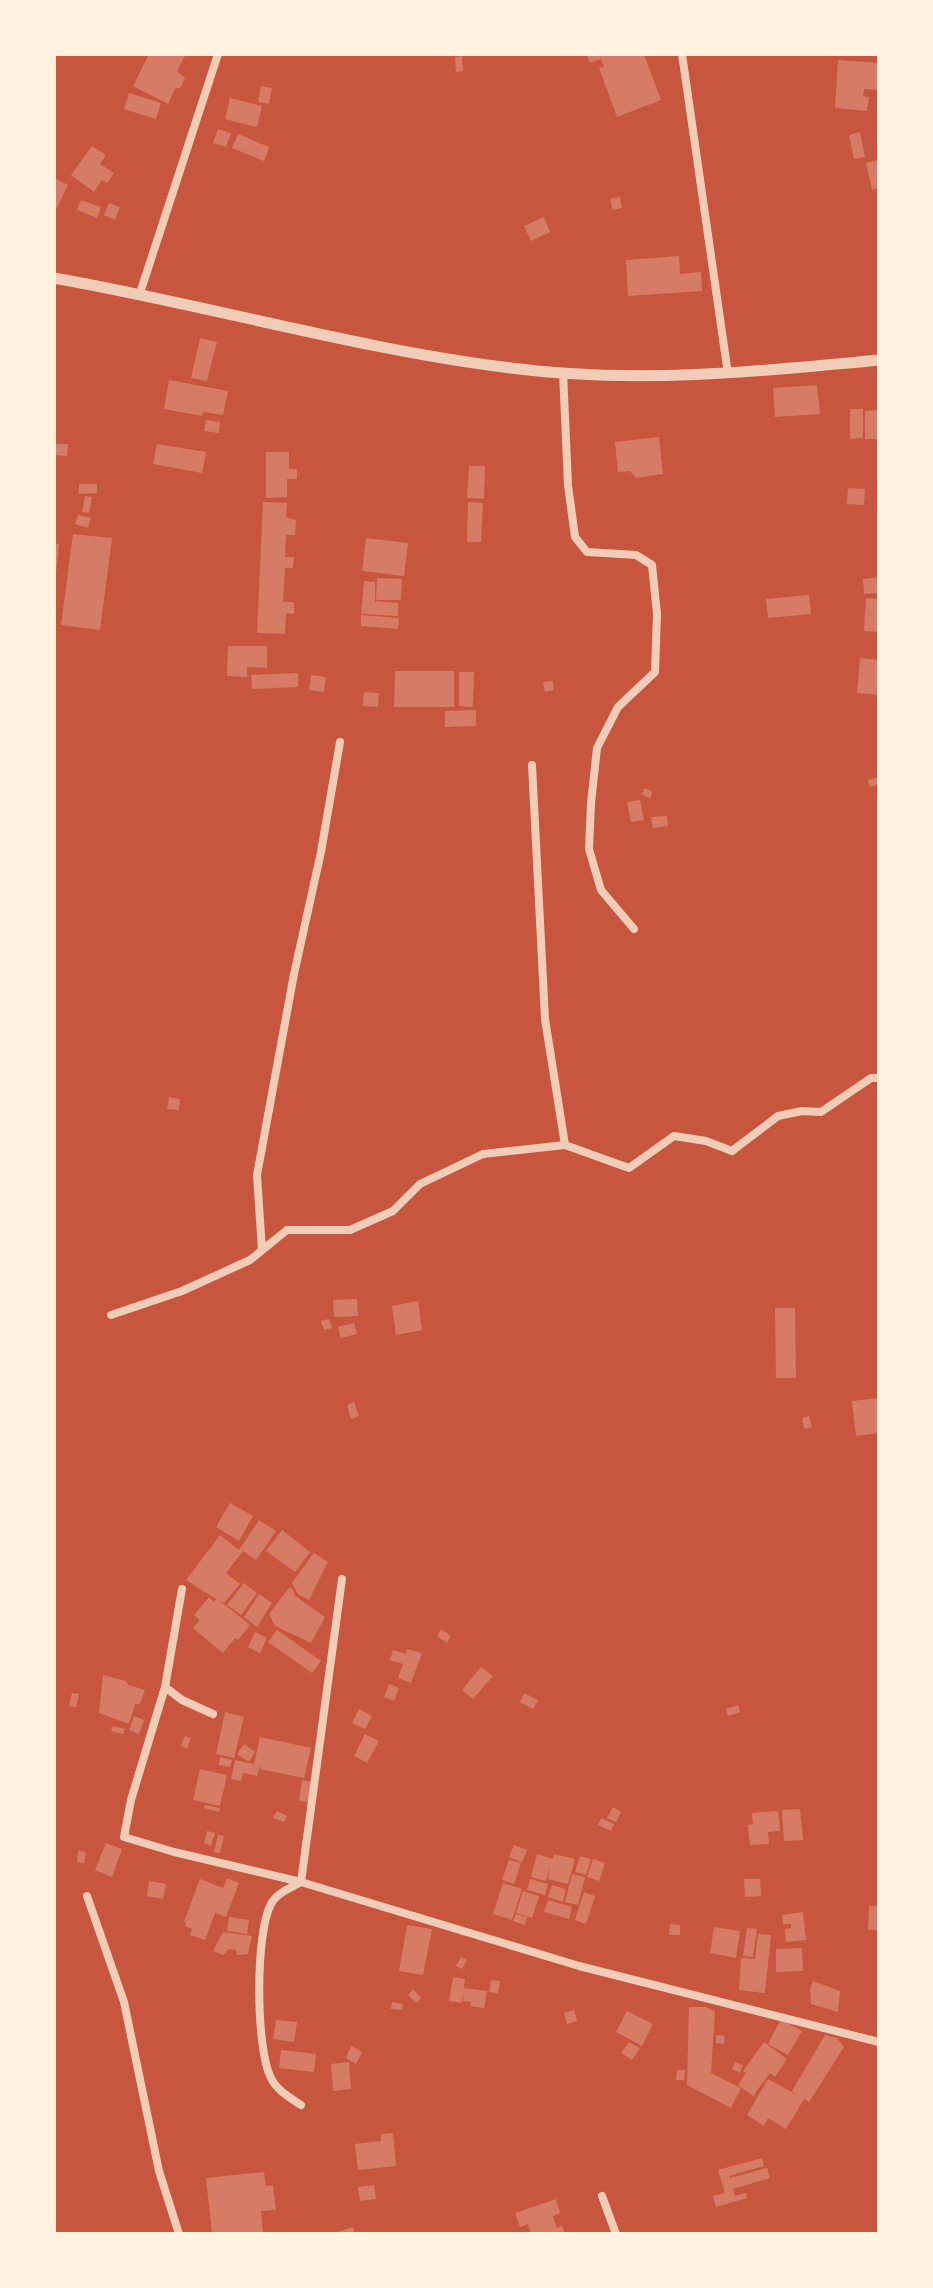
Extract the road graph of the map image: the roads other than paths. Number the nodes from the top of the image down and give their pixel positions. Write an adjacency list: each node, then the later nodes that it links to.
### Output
1 (218, 54): 4 (street)
2 (682, 54): 7 (street)
3 (54, 278): 4 (street)
4 (140, 293): 6 (street)
5 (879, 360): 7 (street)
6 (563, 372): 7 (street); 10 (street)
7 (728, 374)
8 (340, 742): 13 (street)
9 (532, 765): 12 (street)
10 (634, 929)
11 (879, 1078): 12 (street)
12 (565, 1145): 13 (street)
13 (262, 1250): 14 (street)
14 (111, 1315)
15 (342, 1579): 19 (street)
16 (182, 1589): 17 (street)
17 (165, 1687): 18 (street); 19 (street)
18 (213, 1714)
19 (301, 1882): 21 (street); 22 (street)
20 (87, 1896): 24 (street)
21 (879, 2042)
22 (301, 2105)
23 (602, 2196): 25 (street)
24 (179, 2234)
25 (616, 2234)

